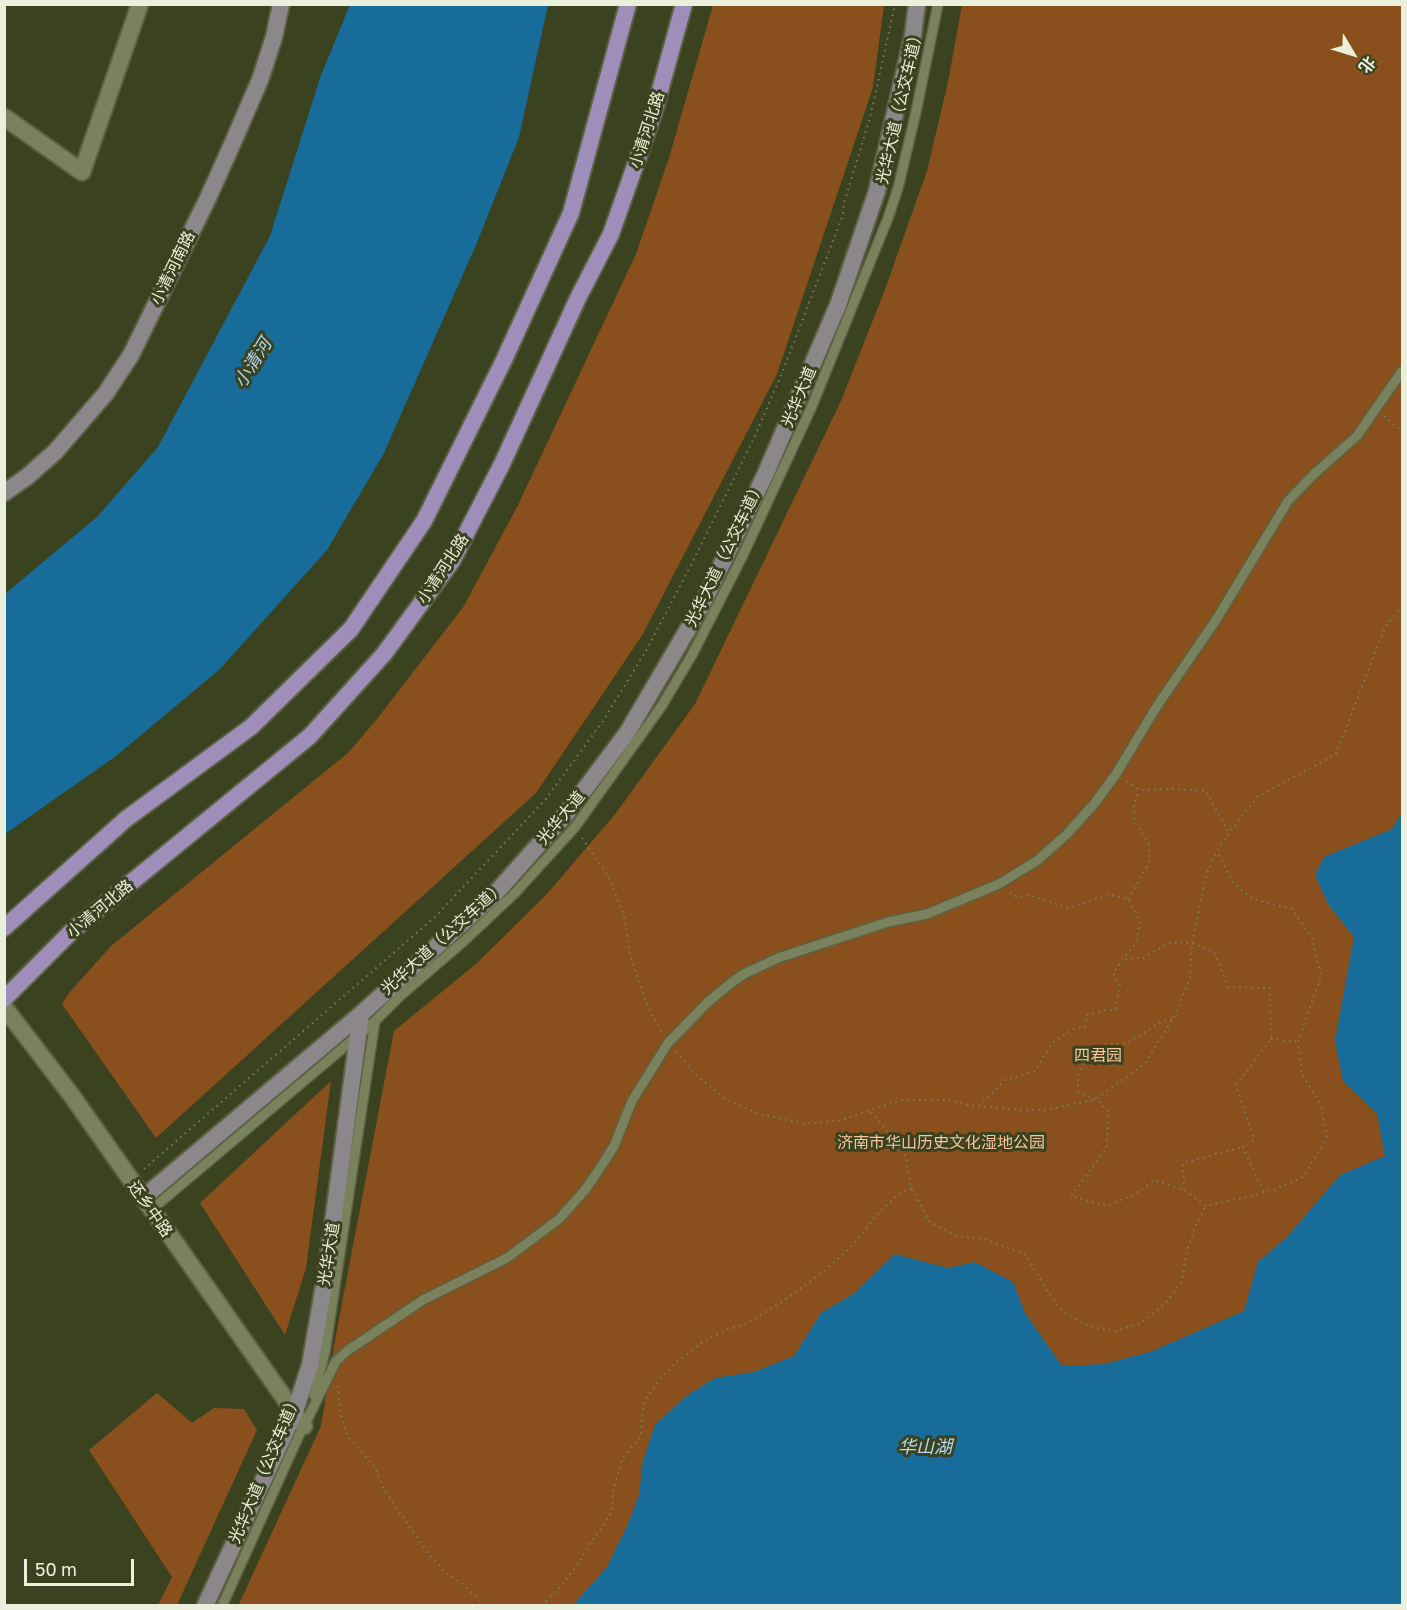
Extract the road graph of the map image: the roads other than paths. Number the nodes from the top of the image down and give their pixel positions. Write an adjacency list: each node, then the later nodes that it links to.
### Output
1 (140, 4): 7 (street)
2 (281, 4): 9 (main road, 小清河南路)
3 (628, 4): 10 (main road)
4 (684, 4): 11 (main road, 小清河北路)
5 (917, 4): 13 (main road, 光华大道)
6 (938, 4): 13 (lane, 光华大道（公交车道）)
7 (4, 117)
8 (1402, 371): 16 (lane)
9 (4, 493)
10 (4, 928)
11 (4, 999)
12 (4, 1006): 15 (street, 还乡中路)
13 (368, 1018): 14 (main road, 光华大道); 15 (main road); 16 (lane, 光华大道（公交车道）)
14 (359, 1034): 15 (lane); 16 (main road, 光华大道)
15 (147, 1204): 16 (street, 还乡中路)
16 (299, 1420): 17 (main road, 光华大道); 18 (lane, 光华大道（公交车道）)
17 (205, 1605)
18 (222, 1605)

